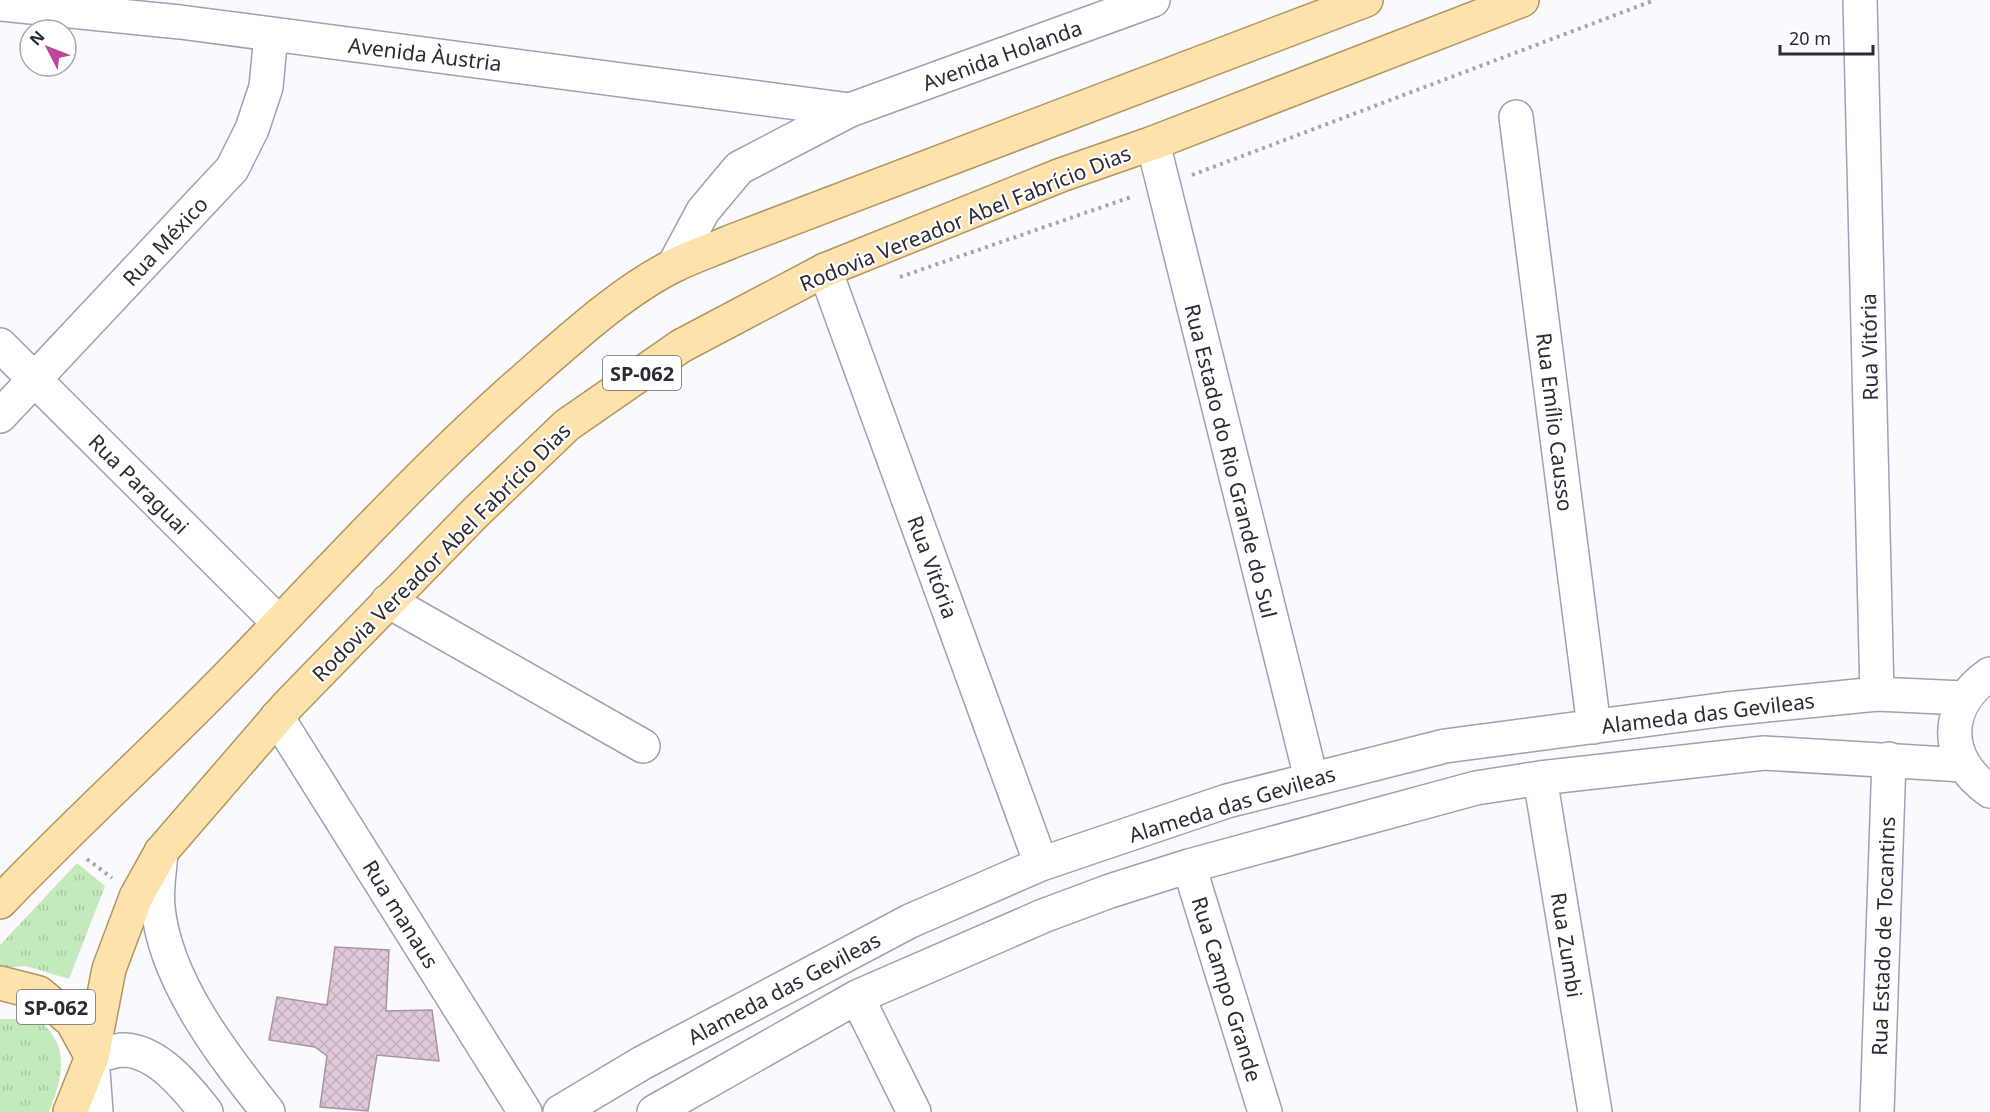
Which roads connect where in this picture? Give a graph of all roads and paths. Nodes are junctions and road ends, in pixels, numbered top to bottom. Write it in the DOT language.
graph roads {
  1 [pos="1153,0"];
  2 [pos="1366,0"];
  3 [pos="1522,0"];
  4 [pos="1655,0"];
  5 [pos="1860,0"];
  6 [pos="0,4"];
  7 [pos="182,11"];
  8 [pos="272,34"];
  9 [pos="850,110"];
  10 [pos="1516,117"];
  11 [pos="1153,143"];
  12 [pos="1162,186"];
  13 [pos="674,266"];
  14 [pos="825,270"];
  15 [pos="893,280"];
  16 [pos="0,345"];
  17 [pos="35,380"];
  18 [pos="0,416"];
  19 [pos="388,601"];
  20 [pos="279,623"];
  21 [pos="1990,674"];
  22 [pos="1877,694"];
  23 [pos="1963,699"];
  24 [pos="277,717"];
  25 [pos="1594,727"];
  26 [pos="643,746"];
  27 [pos="1889,759"];
  28 [pos="1963,765"];
  29 [pos="1311,778"];
  30 [pos="1540,778"];
  31 [pos="1990,790"];
  32 [pos="61,838"];
  33 [pos="161,852"];
  34 [pos="1041,864"];
  35 [pos="1189,866"];
  36 [pos="136,897"];
  37 [pos="0,902"];
  38 [pos="0,983"];
  39 [pos="857,997"];
  40 [pos="92,1058"];
  41 [pos="70,1112"];
  42 [pos="96,1112"];
  43 [pos="206,1112"];
  44 [pos="267,1112"];
  45 [pos="525,1112"];
  46 [pos="560,1112"];
  47 [pos="654,1112"];
  48 [pos="914,1112"];
  49 [pos="1265,1112"];
  50 [pos="1595,1112"];
  51 [pos="1877,1112"];
  1 -- 9 [label="street, Avenida Holanda"];
  2 -- 13 [label="main road"];
  3 -- 11 [label="main road, Rodovia Vereador Abel Fabrício Dias / SP-062"];
  4 -- 12 [label="path"];
  5 -- 22 [label="street, Rua Vitória"];
  6 -- 7 [label="street, Avenida Àustria"];
  7 -- 8 [label="street, Avenida Àustria"];
  8 -- 9 [label="street, Avenida Àustria"];
  8 -- 17 [label="street, Rua México"];
  9 -- 13 [label="street, Avenida Holanda"];
  10 -- 25 [label="street, Rua Emílio Causso"];
  11 -- 12 [label="street, Rua Estado do Rio Grande do Sul"];
  11 -- 14 [label="main road, Rodovia Vereador Abel Fabrício Dias / SP-062"];
  12 -- 15 [label="path"];
  12 -- 29 [label="street, Rua Estado do Rio Grande do Sul"];
  13 -- 20 [label="main road"];
  14 -- 19 [label="main road, Rodovia Vereador Abel Fabrício Dias / SP-062"];
  14 -- 34 [label="street, Rua Vitória"];
  16 -- 17 [label="street, Rua Paraguai"];
  17 -- 18 [label="street, Rua México"];
  17 -- 20 [label="street, Rua Paraguai"];
  19 -- 24 [label="main road, Rodovia Vereador Abel Fabrício Dias / SP-062"];
  19 -- 26 [label="street"];
  20 -- 32 [label="main road"];
  21 -- 23 [label="street"];
  22 -- 23 [label="street, Alameda das Gevileas"];
  22 -- 25 [label="street, Alameda das Gevileas"];
  23 -- 28 [label="street"];
  24 -- 33 [label="main road, Rodovia Vereador Abel Fabrício Dias / SP-062"];
  24 -- 45 [label="street, Rua manaus"];
  25 -- 29 [label="street, Alameda das Gevileas"];
  27 -- 28 [label="street"];
  27 -- 30 [label="street"];
  27 -- 51 [label="street, Rua Estado de Tocantins"];
  28 -- 31 [label="street"];
  29 -- 34 [label="street, Alameda das Gevileas"];
  30 -- 35 [label="street, Alameda das Gevileas"];
  30 -- 50 [label="street, Rua Zumbi"];
  32 -- 36 [label="path"];
  32 -- 37 [label="main road"];
  33 -- 36 [label="main road, Rodovia Vereador Abel Fabrício Dias / SP-062"];
  33 -- 44 [label="street"];
  34 -- 46 [label="street, Alameda das Gevileas"];
  35 -- 39 [label="street, Alameda das Gevileas"];
  35 -- 49 [label="street, Rua Campo Grande"];
  36 -- 40 [label="main road, Rodovia Vereador Abel Fabrício Dias / SP-062"];
  38 -- 40 [label="main road, SP-062"];
  39 -- 47 [label="street, Alameda das Gevileas"];
  39 -- 48 [label="street"];
  40 -- 41 [label="main road, Rodovia Vereador Abel Fabrício Dias / SP-062"];
  40 -- 42 [label="street"];
  40 -- 43 [label="street"];
}
